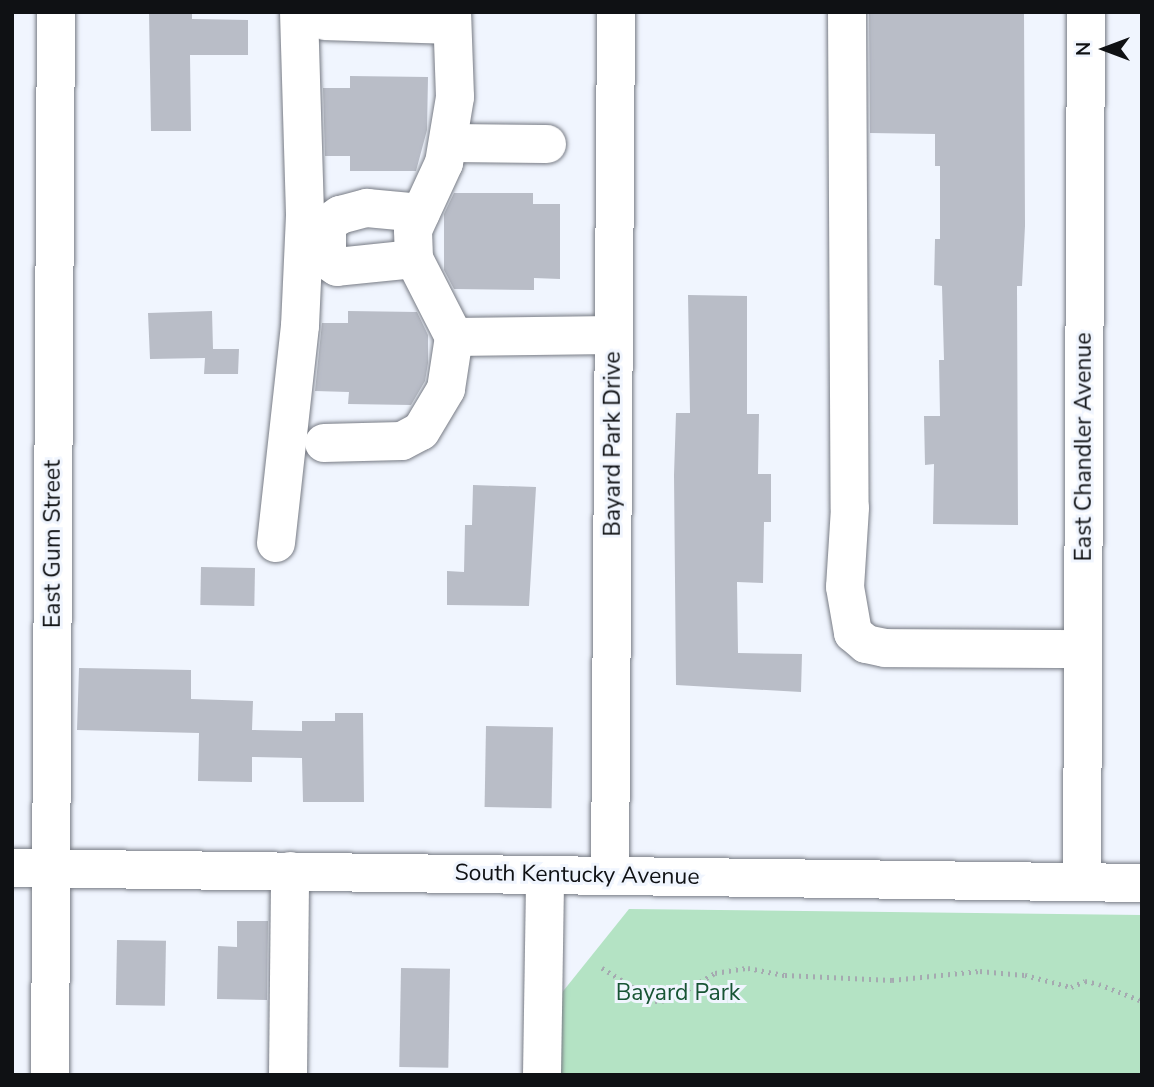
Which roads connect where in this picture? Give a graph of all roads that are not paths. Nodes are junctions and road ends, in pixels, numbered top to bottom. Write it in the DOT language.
graph roads {
  1 [pos="56,12"];
  2 [pos="616,12"];
  3 [pos="847,12"];
  4 [pos="1086,12"];
  5 [pos="312,17"];
  6 [pos="452,19"];
  7 [pos="448,143"];
  8 [pos="547,144"];
  9 [pos="421,212"];
  10 [pos="414,259"];
  11 [pos="614,335"];
  12 [pos="454,337"];
  13 [pos="324,443"];
  14 [pos="276,543"];
  15 [pos="1083,649"];
  16 [pos="12,867"];
  17 [pos="52,868"];
  18 [pos="290,871"];
  19 [pos="545,875"];
  20 [pos="610,876"];
  21 [pos="1082,883"];
  22 [pos="1142,883"];
  23 [pos="50,1075"];
  24 [pos="288,1075"];
  25 [pos="542,1075"];
  1 -- 17 [label="street, East Gum Street"];
  2 -- 11 [label="street, Bayard Park Drive"];
  3 -- 15 [label="street"];
  4 -- 15 [label="street, East Chandler Avenue"];
  5 -- 6 [label="street"];
  5 -- 14 [label="street"];
  6 -- 7 [label="street"];
  7 -- 8 [label="street"];
  7 -- 9 [label="street"];
  9 -- 10 [label="street"];
  9 -- 10 [label="street"];
  10 -- 12 [label="street"];
  11 -- 12 [label="street"];
  11 -- 20 [label="street, Bayard Park Drive"];
  12 -- 13 [label="street"];
  15 -- 21 [label="street, East Chandler Avenue"];
  16 -- 17 [label="street, South Kentucky Avenue"];
  17 -- 18 [label="street, South Kentucky Avenue"];
  17 -- 23 [label="street, East Gum Street"];
  18 -- 19 [label="street, South Kentucky Avenue"];
  18 -- 24 [label="street"];
  19 -- 20 [label="street, South Kentucky Avenue"];
  19 -- 25 [label="street"];
  20 -- 21 [label="street, South Kentucky Avenue"];
  21 -- 22 [label="street, South Kentucky Avenue"];
}
